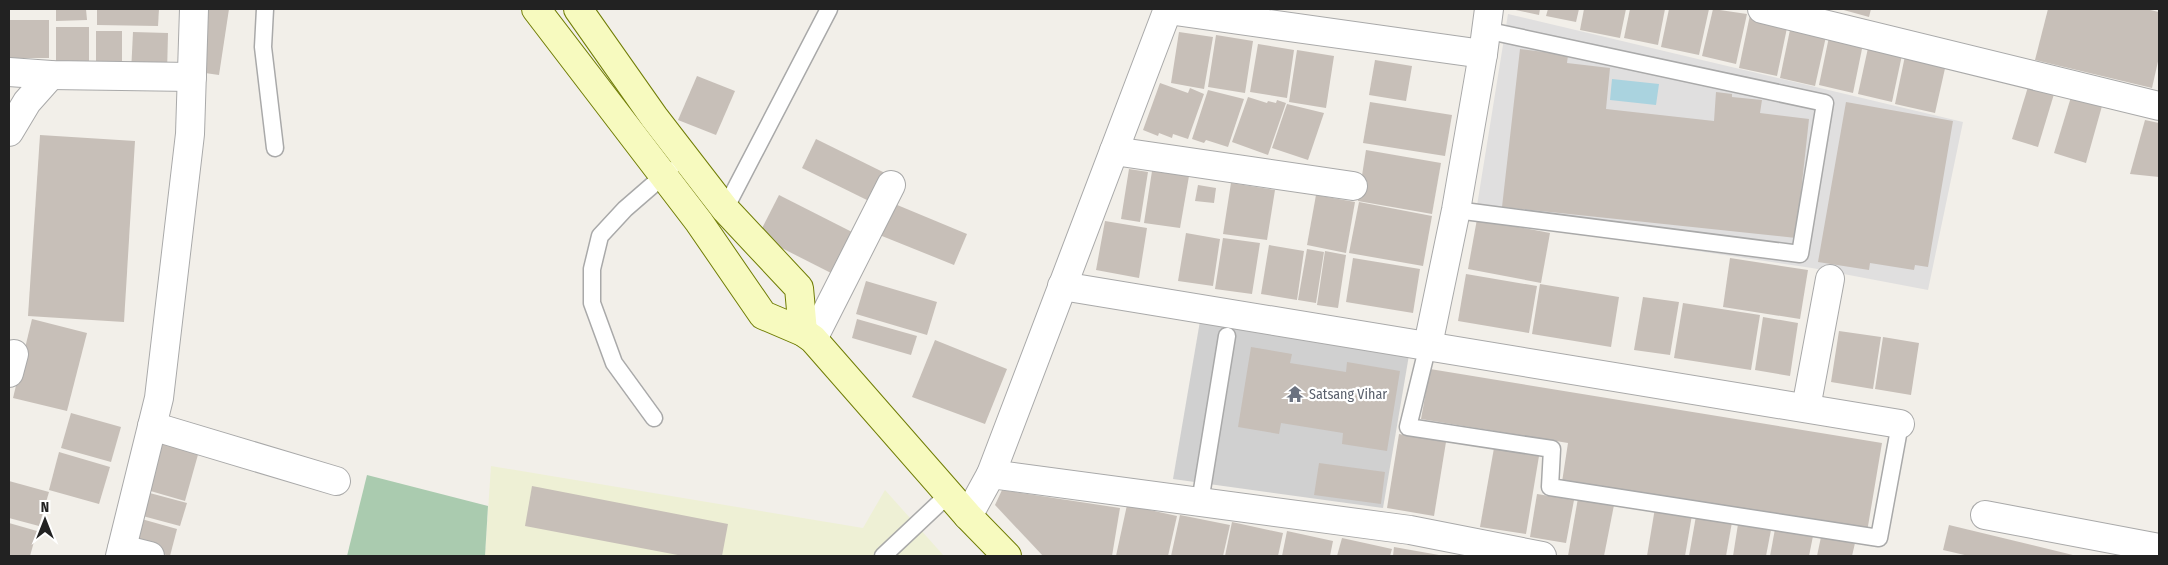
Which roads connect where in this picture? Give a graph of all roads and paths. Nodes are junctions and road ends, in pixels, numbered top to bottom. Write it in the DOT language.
graph roads {
  1 [pos="194,9"];
  2 [pos="264,9"];
  3 [pos="536,9"];
  4 [pos="578,9"];
  5 [pos="829,9"];
  6 [pos="1762,9"];
  7 [pos="1168,10"];
  8 [pos="1486,31"];
  9 [pos="9,72"];
  10 [pos="52,75"];
  11 [pos="192,77"];
  12 [pos="2159,106"];
  13 [pos="9,132"];
  14 [pos="275,148"];
  15 [pos="1114,151"];
  16 [pos="686,159"];
  17 [pos="663,175"];
  18 [pos="891,185"];
  19 [pos="1353,186"];
  20 [pos="725,209"];
  21 [pos="1456,210"];
  22 [pos="1830,279"];
  23 [pos="1062,286"];
  24 [pos="808,336"];
  25 [pos="1227,336"];
  26 [pos="1428,345"];
  27 [pos="1806,408"];
  28 [pos="654,418"];
  29 [pos="1900,424"];
  30 [pos="152,426"];
  31 [pos="991,474"];
  32 [pos="336,481"];
  33 [pos="950,494"];
  34 [pos="1200,502"];
  35 [pos="1985,515"];
  36 [pos="968,516"];
  37 [pos="2159,548"];
  38 [pos="120,553"];
  39 [pos="150,556"];
  40 [pos="883,556"];
  41 [pos="1006,556"];
  42 [pos="1542,556"];
  1 -- 11 [label="street"];
  2 -- 14 [label="lane"];
  3 -- 17 [label="main road"];
  4 -- 16 [label="main road"];
  5 -- 20 [label="lane"];
  6 -- 12 [label="street"];
  7 -- 8 [label="street"];
  7 -- 15 [label="street"];
  8 -- 21 [label="street"];
  8 -- 21 [label="lane"];
  9 -- 10 [label="street"];
  10 -- 11 [label="street"];
  10 -- 13 [label="street"];
  11 -- 30 [label="street"];
  15 -- 19 [label="street"];
  15 -- 23 [label="street"];
  16 -- 17 [label="lane"];
  16 -- 20 [label="main road"];
  17 -- 24 [label="main road"];
  17 -- 28 [label="lane"];
  18 -- 24 [label="street"];
  20 -- 24 [label="main road"];
  21 -- 26 [label="street"];
  22 -- 27 [label="street"];
  23 -- 26 [label="street"];
  23 -- 31 [label="street"];
  24 -- 33 [label="main road"];
  25 -- 34 [label="lane"];
  26 -- 27 [label="street"];
  26 -- 29 [label="lane"];
  27 -- 29 [label="street"];
  30 -- 32 [label="street"];
  30 -- 38 [label="street"];
  31 -- 34 [label="street"];
  31 -- 36 [label="street"];
  33 -- 36 [label="main road"];
  33 -- 40 [label="lane"];
  34 -- 42 [label="street"];
  35 -- 37 [label="street"];
  36 -- 41 [label="main road"];
  38 -- 39 [label="street"];
}
